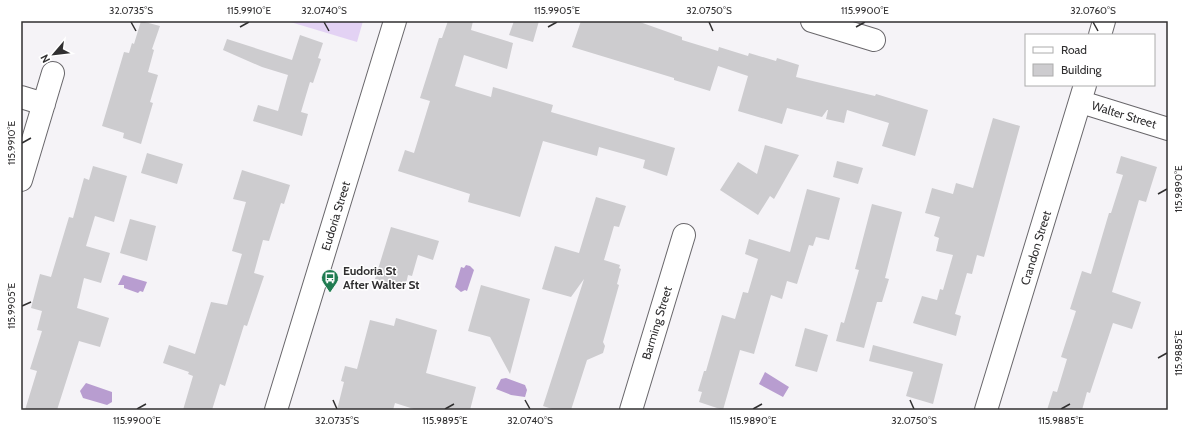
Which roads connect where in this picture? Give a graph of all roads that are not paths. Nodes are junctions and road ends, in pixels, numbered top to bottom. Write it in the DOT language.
graph roads {
  1 [pos="395,21"];
  2 [pos="812,21"];
  3 [pos="1104,21"];
  4 [pos="1100,34"];
  5 [pos="874,40"];
  6 [pos="53,73"];
  7 [pos="1083,93"];
  8 [pos="21,97"];
  9 [pos="44,104"];
  10 [pos="1168,129"];
  11 [pos="21,180"];
  12 [pos="684,235"];
  13 [pos="276,410"];
  14 [pos="631,410"];
  15 [pos="986,410"];
  1 -- 13 [label="street, Eudoria Street"];
  2 -- 5 [label="street"];
  3 -- 4 [label="street"];
  6 -- 9 [label="street"];
  7 -- 10 [label="street, Walter Street"];
  7 -- 15 [label="street, Crandon Street"];
  8 -- 9 [label="street"];
  9 -- 11 [label="street"];
  12 -- 14 [label="street, Barming Street"];
}
